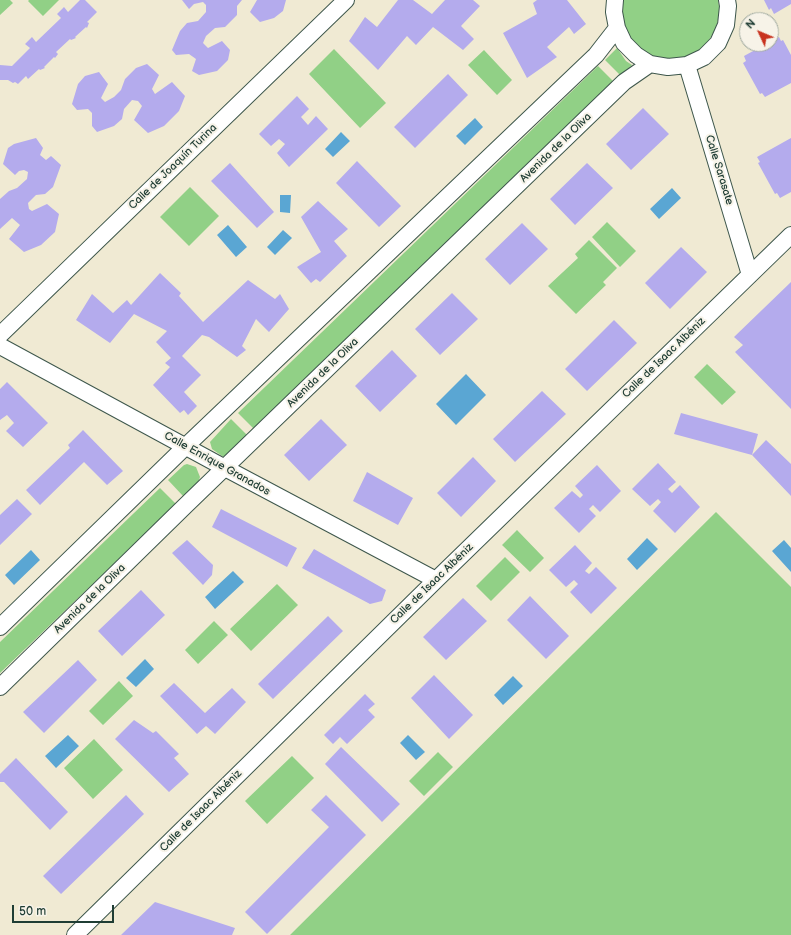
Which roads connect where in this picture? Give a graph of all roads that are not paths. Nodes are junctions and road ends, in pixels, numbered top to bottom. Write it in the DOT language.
graph roads {
  1 [pos="346,0"];
  2 [pos="615,0"];
  3 [pos="727,0"];
  4 [pos="617,28"];
  5 [pos="650,64"];
  6 [pos="687,65"];
  7 [pos="791,235"];
  8 [pos="750,275"];
  9 [pos="0,334"];
  10 [pos="0,346"];
  11 [pos="186,446"];
  12 [pos="225,468"];
  13 [pos="436,580"];
  14 [pos="0,627"];
  15 [pos="0,687"];
  16 [pos="75,935"];
  1 -- 9 [label="street, Calle de Joaquín Turina"];
  2 -- 4 [label="street"];
  3 -- 6 [label="street"];
  4 -- 5 [label="street"];
  4 -- 11 [label="street"];
  5 -- 6 [label="street"];
  5 -- 12 [label="street, Avenida de la Oliva"];
  6 -- 8 [label="street, Calle Sarasate"];
  7 -- 8 [label="street, Calle de Isaac Albéniz"];
  8 -- 13 [label="street, Calle de Isaac Albéniz"];
  10 -- 11 [label="street, Calle Enrique Granados"];
  11 -- 12 [label="street, Calle Enrique Granados"];
  11 -- 14 [label="street"];
  12 -- 13 [label="street, Calle Enrique Granados"];
  12 -- 15 [label="street, Avenida de la Oliva"];
  13 -- 16 [label="street, Calle de Isaac Albéniz"];
}
